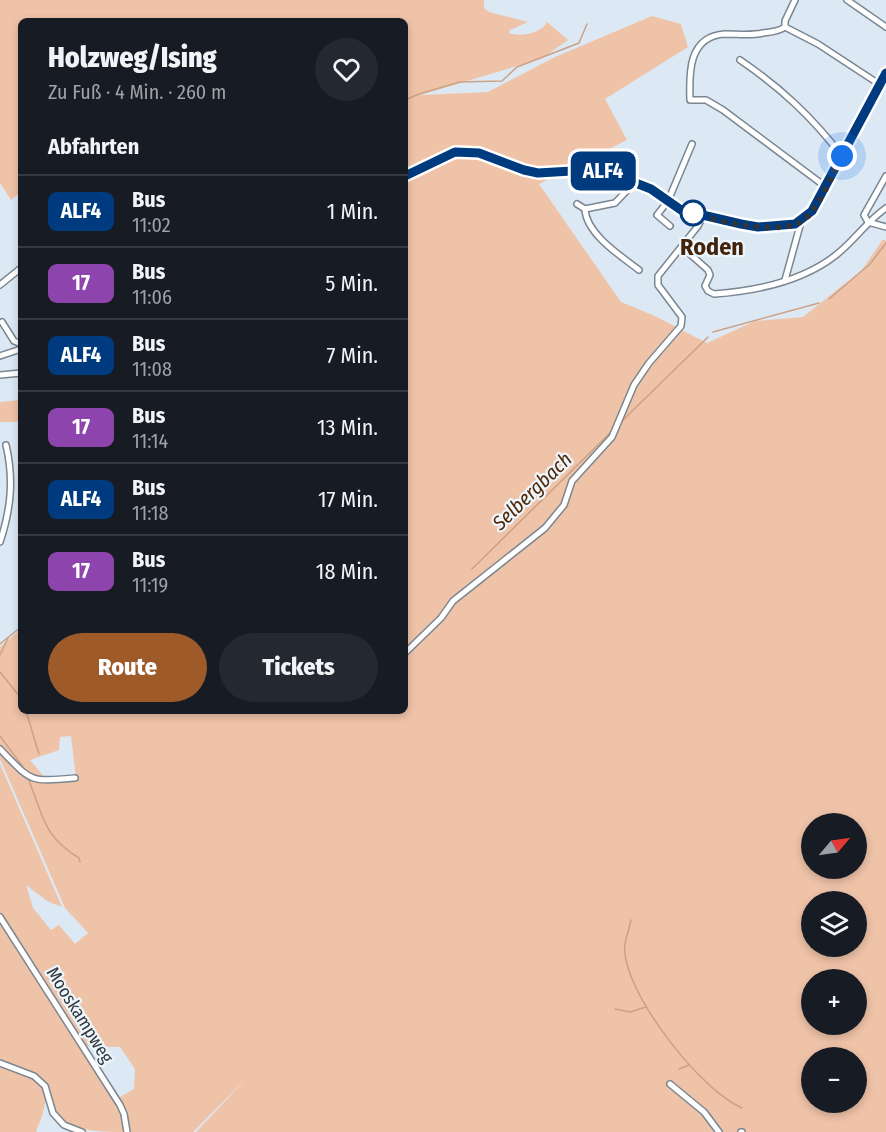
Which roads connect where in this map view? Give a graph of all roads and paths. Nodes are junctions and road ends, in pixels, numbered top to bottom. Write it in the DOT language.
graph roads {
  1 [pos="795,0"];
  2 [pos="847,0"];
  3 [pos="785,27"];
  4 [pos="886,27"];
  5 [pos="741,60"];
  6 [pos="886,73"];
  7 [pos="879,84"];
  8 [pos="692,144"];
  9 [pos="842,156"];
  10 [pos="408,175"];
  11 [pos="886,176"];
  12 [pos="635,182"];
  13 [pos="826,187"];
  14 [pos="668,201"];
  15 [pos="577,204"];
  16 [pos="886,208"];
  17 [pos="585,209"];
  18 [pos="703,216"];
  19 [pos="801,222"];
  20 [pos="868,222"];
  21 [pos="670,226"];
  22 [pos="886,227"];
  23 [pos="682,247"];
  24 [pos="18,270"];
  25 [pos="639,270"];
  26 [pos="785,280"];
  27 [pos="0,285"];
  28 [pos="2,322"];
  29 [pos="18,343"];
  30 [pos="18,346"];
  31 [pos="0,356"];
  32 [pos="18,373"];
  33 [pos="0,375"];
  34 [pos="6,445"];
  35 [pos="0,542"];
  36 [pos="408,650"];
  37 [pos="0,749"];
  38 [pos="75,778"];
  39 [pos="0,917"];
  40 [pos="0,1063"];
  41 [pos="670,1084"];
  42 [pos="82,1132"];
  43 [pos="127,1132"];
  44 [pos="719,1132"];
  1 -- 3 [label="street"];
  2 -- 4 [label="street"];
  3 -- 7 [label="street"];
  3 -- 13 [label="street"];
  5 -- 9 [label="street"];
  6 -- 7 [label="street"];
  7 -- 9 [label="street"];
  8 -- 14 [label="street"];
  9 -- 13 [label="street"];
  10 -- 12 [label="street"];
  11 -- 20 [label="street"];
  12 -- 14 [label="street"];
  12 -- 17 [label="street"];
  13 -- 19 [label="street"];
  14 -- 18 [label="street"];
  14 -- 21 [label="street"];
  15 -- 17 [label="street"];
  16 -- 20 [label="street"];
  17 -- 25 [label="street"];
  18 -- 19 [label="street"];
  18 -- 23 [label="street"];
  19 -- 26 [label="street"];
  20 -- 22 [label="street"];
  20 -- 26 [label="street"];
  23 -- 26 [label="street"];
  23 -- 36 [label="street"];
  24 -- 27 [label="street"];
  28 -- 29 [label="street"];
  30 -- 31 [label="street"];
  32 -- 33 [label="street"];
  34 -- 35 [label="street"];
  37 -- 38 [label="street"];
  39 -- 43 [label="street, Mooskampweg"];
  40 -- 42 [label="street"];
  41 -- 44 [label="street"];
}
